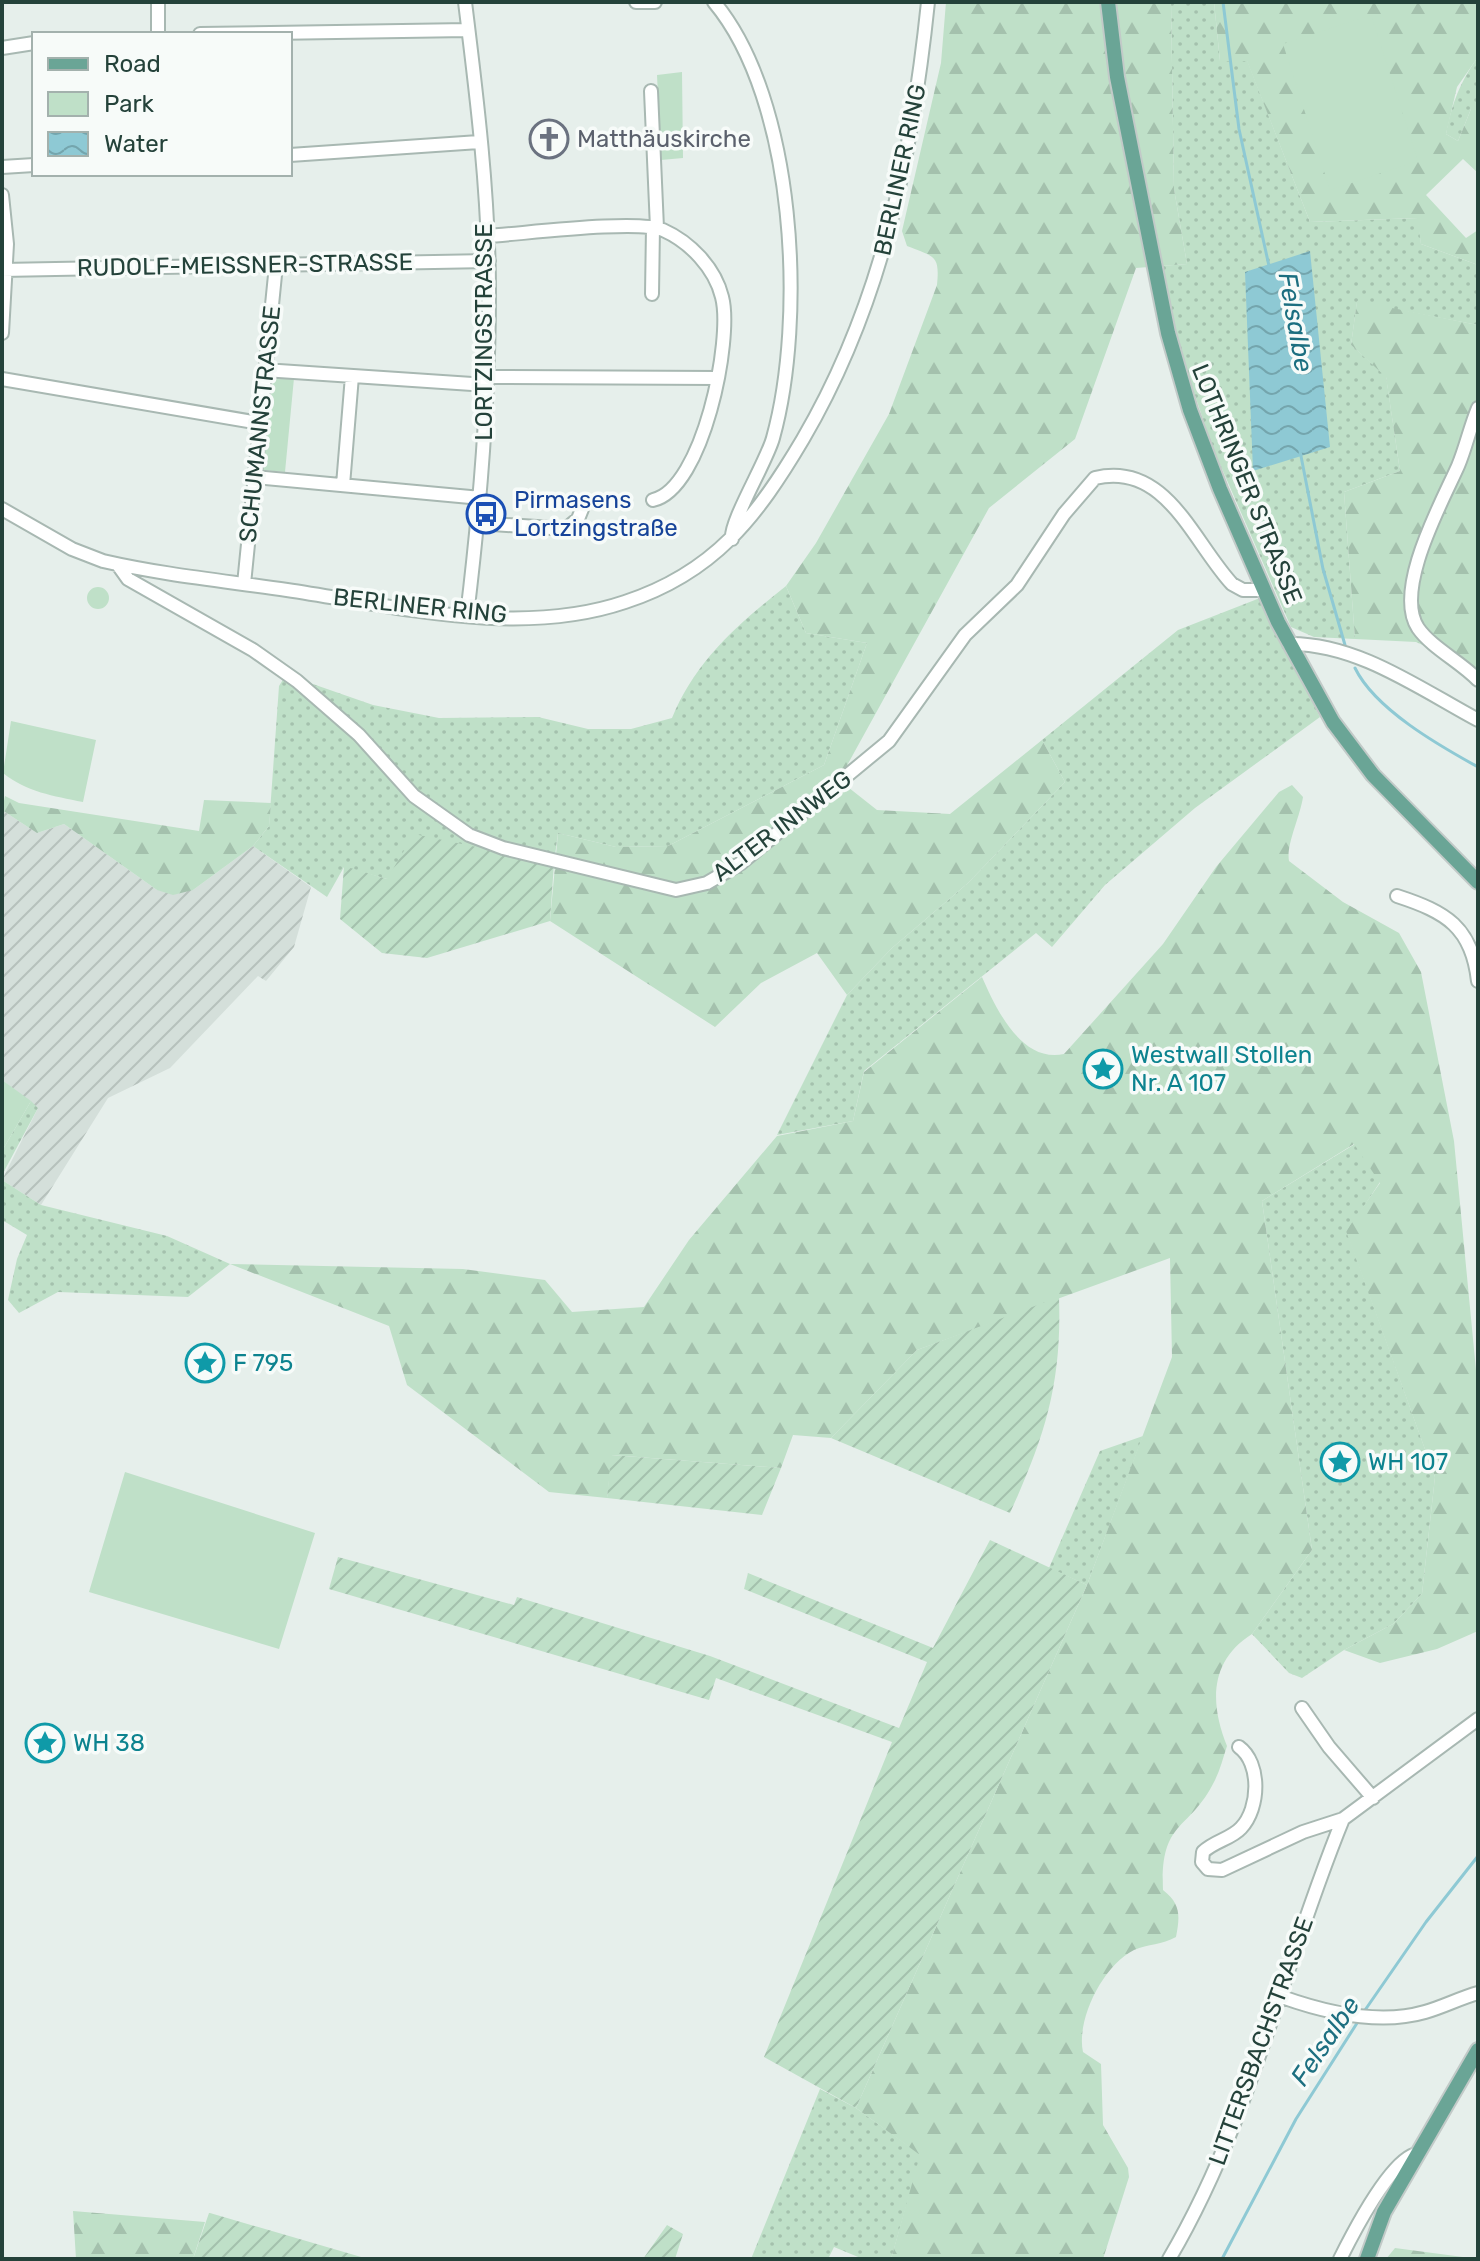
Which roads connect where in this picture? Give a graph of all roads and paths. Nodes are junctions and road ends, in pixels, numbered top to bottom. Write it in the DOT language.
graph roads {
  1 [pos="158,2"];
  2 [pos="465,2"];
  3 [pos="636,2"];
  4 [pos="655,2"];
  5 [pos="928,2"];
  6 [pos="1108,2"];
  7 [pos="722,5"];
  8 [pos="468,30"];
  9 [pos="158,32"];
  10 [pos="292,33"];
  11 [pos="32,43"];
  12 [pos="2,48"];
  13 [pos="651,91"];
  14 [pos="479,142"];
  15 [pos="292,155"];
  16 [pos="32,165"];
  17 [pos="2,167"];
  18 [pos="2,195"];
  19 [pos="655,228"];
  20 [pos="487,236"];
  21 [pos="489,261"];
  22 [pos="276,265"];
  23 [pos="4,270"];
  24 [pos="652,294"];
  25 [pos="2,333"];
  26 [pos="264,370"];
  27 [pos="352,376"];
  28 [pos="717,378"];
  29 [pos="2,379"];
  30 [pos="487,381"];
  31 [pos="1478,408"];
  32 [pos="259,423"];
  33 [pos="772,442"];
  34 [pos="794,454"];
  35 [pos="254,477"];
  36 [pos="343,485"];
  37 [pos="481,498"];
  38 [pos="653,500"];
  39 [pos="2,509"];
  40 [pos="582,509"];
  41 [pos="478,523"];
  42 [pos="732,539"];
  43 [pos="118,565"];
  44 [pos="244,584"];
  45 [pos="1264,590"];
  46 [pos="467,615"];
  47 [pos="1289,644"];
  48 [pos="1478,680"];
  49 [pos="1478,720"];
  50 [pos="1478,882"];
  51 [pos="1397,896"];
  52 [pos="1477,950"];
  53 [pos="1478,981"];
  54 [pos="1302,1708"];
  55 [pos="1478,1719"];
  56 [pos="1239,1747"];
  57 [pos="1373,1798"];
  58 [pos="1343,1819"];
  59 [pos="1478,1993"];
  60 [pos="1282,1997"];
  61 [pos="1476,2060"];
  62 [pos="1417,2154"];
  63 [pos="1169,2259"];
  64 [pos="1340,2259"];
  65 [pos="1367,2259"];
  1 -- 9 [label="street"];
  2 -- 8 [label="street, LORTZINGSTRASSE"];
  3 -- 4 [label="street"];
  5 -- 34 [label="street, BERLINER RING"];
  6 -- 45 [label="main road, LOTHRINGER STRASSE"];
  7 -- 33 [label="street"];
  8 -- 10 [label="street"];
  8 -- 14 [label="street, LORTZINGSTRASSE"];
  11 -- 12 [label="street"];
  13 -- 19 [label="street"];
  14 -- 15 [label="street"];
  14 -- 20 [label="street, LORTZINGSTRASSE"];
  16 -- 17 [label="street"];
  18 -- 23 [label="street"];
  19 -- 20 [label="street"];
  19 -- 24 [label="street"];
  19 -- 28 [label="street"];
  20 -- 21 [label="street, LORTZINGSTRASSE"];
  21 -- 22 [label="street, RUDOLF-MEISSNER-STRASSE"];
  21 -- 30 [label="street, LORTZINGSTRASSE"];
  22 -- 23 [label="street, RUDOLF-MEISSNER-STRASSE"];
  22 -- 26 [label="street, SCHUMANNSTRASSE"];
  23 -- 25 [label="street"];
  26 -- 27 [label="street"];
  26 -- 32 [label="street, SCHUMANNSTRASSE"];
  27 -- 30 [label="street"];
  27 -- 36 [label="street"];
  28 -- 30 [label="street"];
  28 -- 38 [label="street"];
  29 -- 32 [label="street"];
  30 -- 37 [label="street, LORTZINGSTRASSE"];
  31 -- 48 [label="street"];
  32 -- 35 [label="street, SCHUMANNSTRASSE"];
  33 -- 34 [label="street"];
  33 -- 42 [label="street"];
  34 -- 42 [label="street, BERLINER RING"];
  35 -- 36 [label="street"];
  35 -- 44 [label="street, SCHUMANNSTRASSE"];
  36 -- 37 [label="street"];
  37 -- 41 [label="street, LORTZINGSTRASSE"];
  39 -- 43 [label="street, BERLINER RING"];
  40 -- 41 [label="street"];
  41 -- 46 [label="street, LORTZINGSTRASSE"];
  42 -- 46 [label="street, BERLINER RING"];
  43 -- 44 [label="street, BERLINER RING"];
  43 -- 45 [label="street, ALTER INNWEG"];
  44 -- 46 [label="street, BERLINER RING"];
  45 -- 47 [label="main road, LOTHRINGER STRASSE"];
  47 -- 49 [label="street"];
  47 -- 50 [label="main road, LOTHRINGER STRASSE"];
  51 -- 52 [label="street"];
  52 -- 53 [label="street"];
  54 -- 57 [label="street"];
  55 -- 57 [label="street"];
  56 -- 58 [label="street"];
  57 -- 58 [label="street"];
  58 -- 60 [label="street, LITTERSBACHSTRASSE"];
  59 -- 60 [label="street"];
  60 -- 63 [label="street, LITTERSBACHSTRASSE"];
  61 -- 62 [label="main road"];
  62 -- 64 [label="street"];
  62 -- 65 [label="main road"];
}
